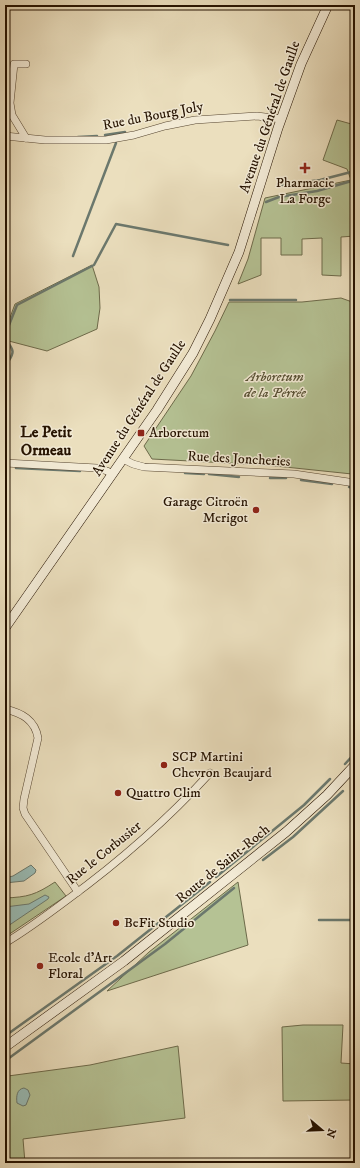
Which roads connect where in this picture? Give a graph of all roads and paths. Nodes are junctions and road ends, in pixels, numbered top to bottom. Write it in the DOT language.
graph roads {
  1 [pos="328,5"];
  2 [pos="26,64"];
  3 [pos="281,119"];
  4 [pos="5,136"];
  5 [pos="26,138"];
  6 [pos="123,459"];
  7 [pos="5,463"];
  8 [pos="112,474"];
  9 [pos="355,483"];
  10 [pos="5,628"];
  11 [pos="5,709"];
  12 [pos="355,765"];
  13 [pos="210,773"];
  14 [pos="78,892"];
  15 [pos="5,943"];
  16 [pos="5,1047"];
  1 -- 3 [label="street, Avenue du Général de Gaulle"];
  2 -- 5 [label="street"];
  3 -- 5 [label="street, Rue du Bourg Joly"];
  3 -- 6 [label="street, Avenue du Général de Gaulle"];
  4 -- 5 [label="street, Rue du Bourg Joly"];
  6 -- 8 [label="street, Avenue du Général de Gaulle"];
  6 -- 9 [label="street, Rue des Joncheries"];
  7 -- 8 [label="street"];
  8 -- 10 [label="street, Avenue du Général de Gaulle"];
  11 -- 14 [label="street"];
  12 -- 16 [label="street, Route de Saint-Roch"];
  13 -- 14 [label="street, Rue le Corbusier"];
  14 -- 15 [label="street, Rue le Corbusier"];
}
